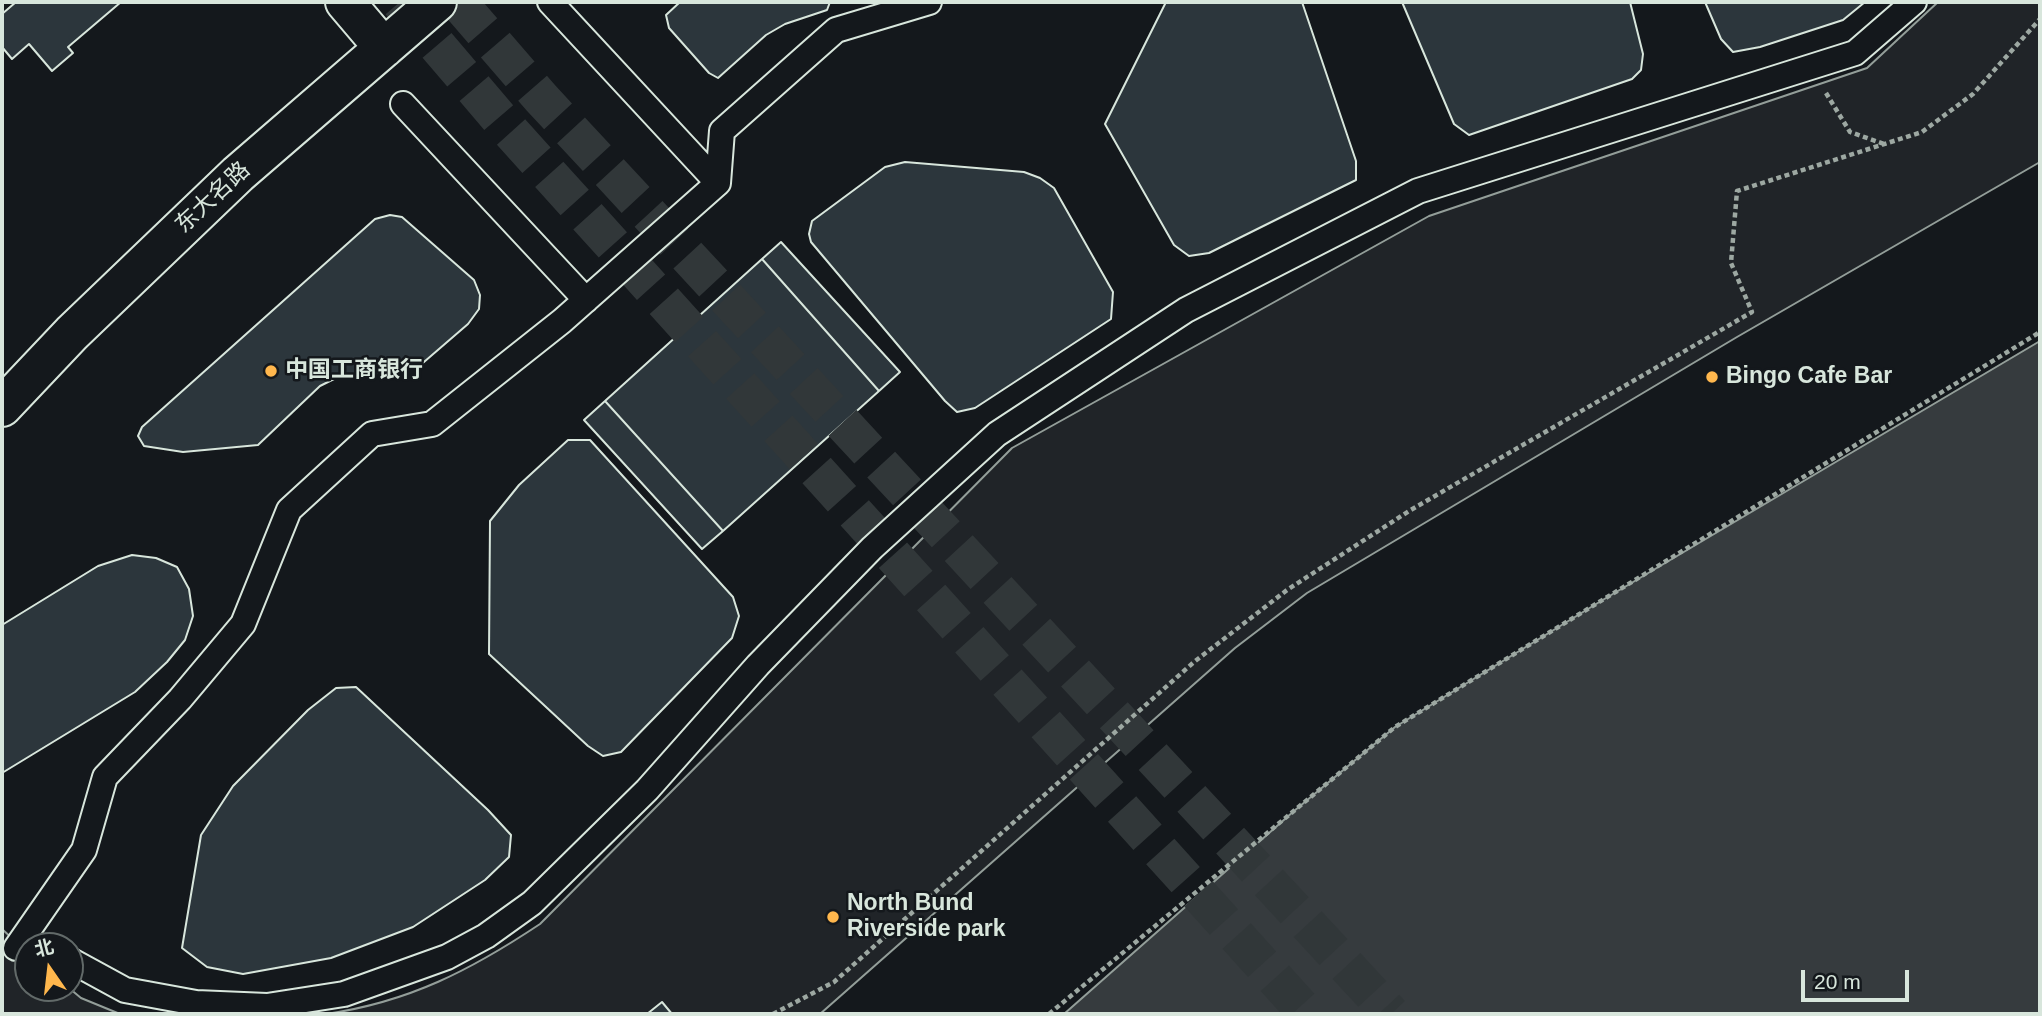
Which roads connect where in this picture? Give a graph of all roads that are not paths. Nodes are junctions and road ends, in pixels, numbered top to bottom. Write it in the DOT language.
graph roads {
  1 [pos="345,2"];
  2 [pos="437,2"];
  3 [pos="550,2"];
  4 [pos="929,2"];
  5 [pos="1914,2"];
  6 [pos="384,48"];
  7 [pos="403,104"];
  8 [pos="718,183"];
  9 [pos="586,300"];
  10 [pos="2,407"];
  11 [pos="26,932"];
  12 [pos="84,968"];
  1 -- 6 [label="main road"];
  2 -- 6 [label="main road, 东大名路"];
  3 -- 8 [label="street"];
  4 -- 8 [label="street"];
  5 -- 12 [label="street"];
  6 -- 10 [label="main road, 东大名路"];
  7 -- 9 [label="street"];
  8 -- 9 [label="street"];
  9 -- 11 [label="street"];
}
